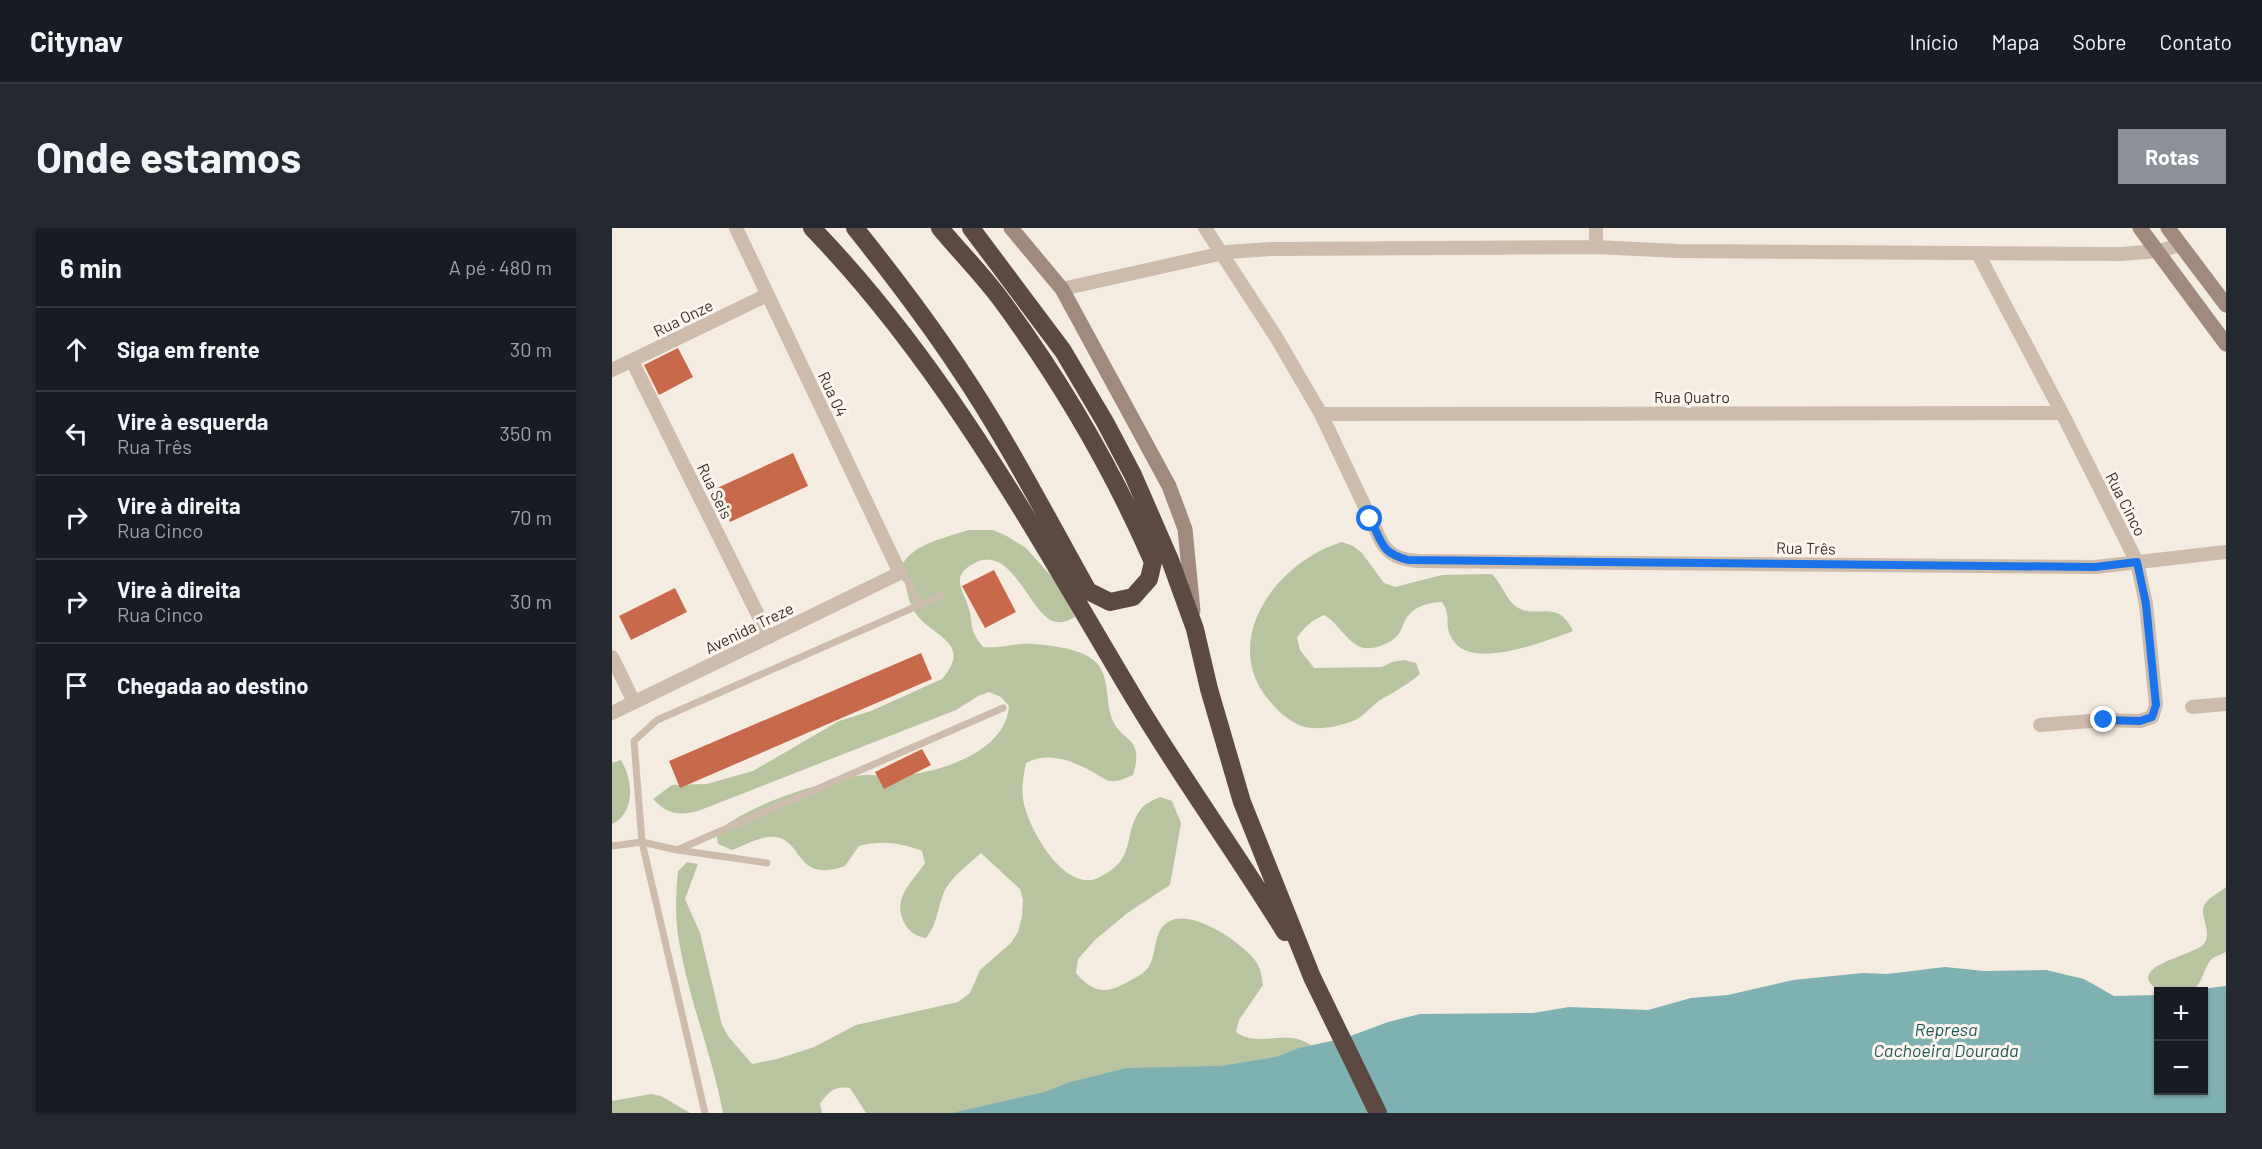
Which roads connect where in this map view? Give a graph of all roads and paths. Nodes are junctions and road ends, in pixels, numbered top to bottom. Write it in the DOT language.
graph roads {
  1 [pos="736,228"];
  2 [pos="812,228"];
  3 [pos="855,228"];
  4 [pos="940,228"];
  5 [pos="971,228"];
  6 [pos="1011,228"];
  7 [pos="1204,228"];
  8 [pos="1596,228"];
  9 [pos="2140,228"];
  10 [pos="2168,228"];
  11 [pos="2181,245"];
  12 [pos="1596,247"];
  13 [pos="2158,251"];
  14 [pos="1221,254"];
  15 [pos="1978,254"];
  16 [pos="1062,289"];
  17 [pos="767,295"];
  18 [pos="2226,304"];
  19 [pos="2226,344"];
  20 [pos="632,361"];
  21 [pos="612,370"];
  22 [pos="2062,413"];
  23 [pos="1321,414"];
  24 [pos="2226,552"];
  25 [pos="2137,562"];
  26 [pos="900,573"];
  27 [pos="940,596"];
  28 [pos="920,606"];
  29 [pos="1195,629"];
  30 [pos="769,637"];
  31 [pos="612,657"];
  32 [pos="634,702"];
  33 [pos="2226,704"];
  34 [pos="2192,707"];
  35 [pos="1003,708"];
  36 [pos="612,713"];
  37 [pos="2040,725"];
  38 [pos="642,842"];
  39 [pos="612,846"];
  40 [pos="678,850"];
  41 [pos="767,863"];
  42 [pos="1312,977"];
  43 [pos="705,1113"];
  44 [pos="1378,1113"];
  1 -- 17 [label="street, Rua 04"];
  2 -- 42 [label="highway"];
  3 -- 4 [label="highway"];
  5 -- 29 [label="highway"];
  6 -- 16 [label="street"];
  7 -- 14 [label="street"];
  8 -- 12 [label="street"];
  9 -- 13 [label="street"];
  10 -- 11 [label="street"];
  11 -- 13 [label="street"];
  11 -- 18 [label="street"];
  12 -- 14 [label="street"];
  12 -- 15 [label="street"];
  13 -- 15 [label="street"];
  13 -- 19 [label="street"];
  14 -- 16 [label="street"];
  14 -- 23 [label="street"];
  15 -- 22 [label="street, Rua Cinco"];
  16 -- 29 [label="street"];
  17 -- 20 [label="street, Rua Onze"];
  17 -- 26 [label="street, Rua 04"];
  20 -- 21 [label="street, Rua Onze"];
  20 -- 30 [label="street, Rua Seis"];
  22 -- 23 [label="street, Rua Quatro"];
  22 -- 25 [label="street, Rua Cinco"];
  23 -- 25 [label="street, Rua Três"];
  24 -- 25 [label="street, Rua Três"];
  25 -- 37 [label="street, Rua Cinco"];
  26 -- 28 [label="lane"];
  26 -- 30 [label="street, Avenida Treze"];
  27 -- 28 [label="lane"];
  28 -- 38 [label="lane"];
  29 -- 42 [label="highway"];
  30 -- 32 [label="street, Avenida Treze"];
  31 -- 32 [label="street"];
  32 -- 36 [label="street, Avenida Treze"];
  33 -- 34 [label="street"];
  35 -- 40 [label="lane"];
  38 -- 39 [label="lane"];
  38 -- 40 [label="lane"];
  38 -- 43 [label="lane"];
  40 -- 41 [label="lane"];
  42 -- 44 [label="highway"];
}
